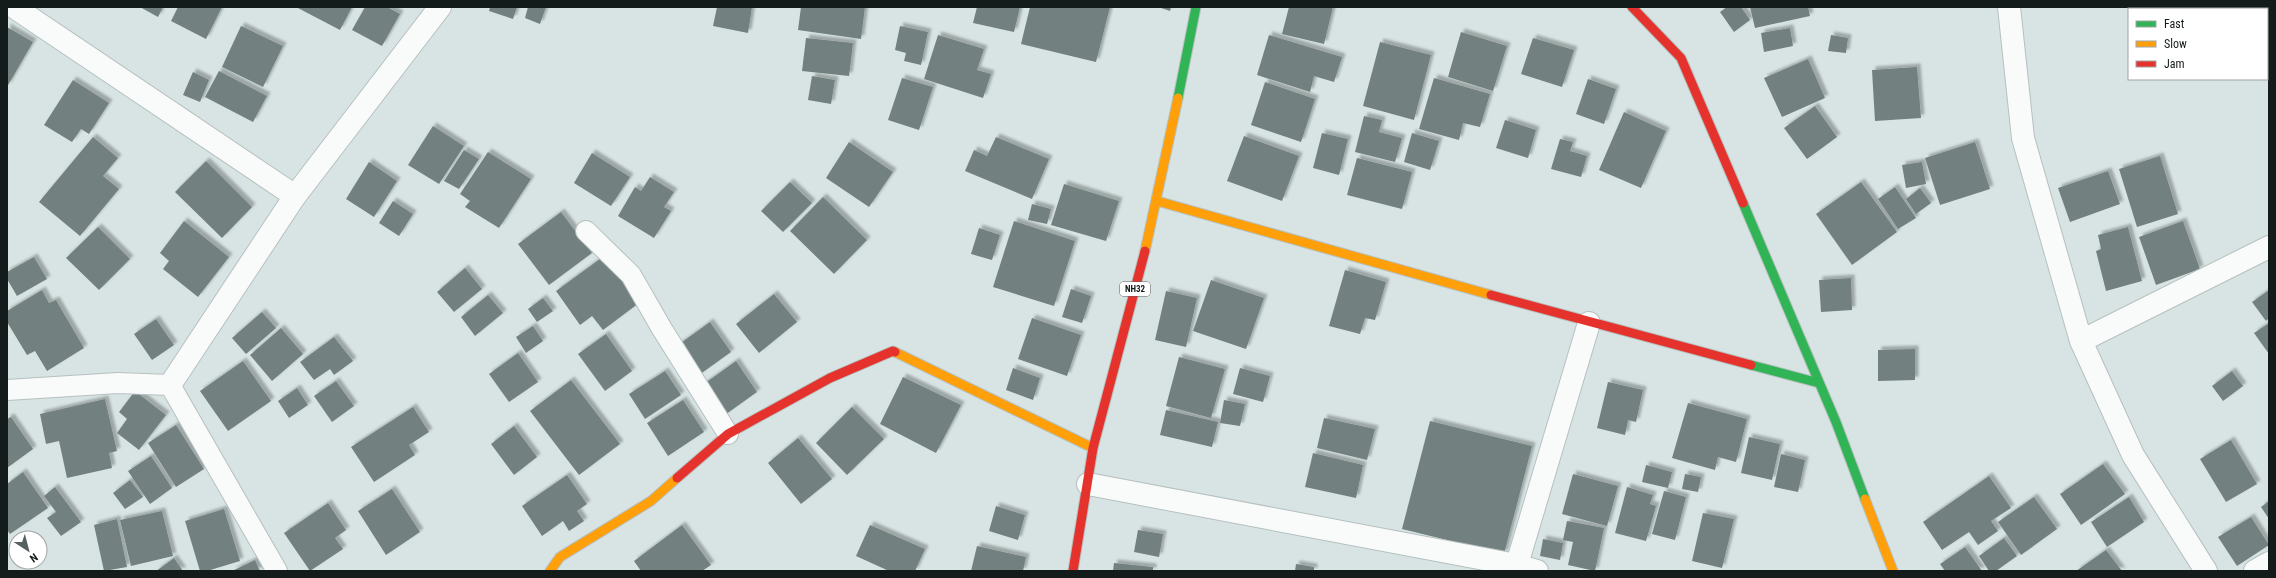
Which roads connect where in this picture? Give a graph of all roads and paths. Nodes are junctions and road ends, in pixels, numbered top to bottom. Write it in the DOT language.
graph roads {
  1 [pos="14,7"];
  2 [pos="440,7"];
  3 [pos="1196,7"];
  4 [pos="1632,7"];
  5 [pos="2009,7"];
  6 [pos="295,196"];
  7 [pos="1157,201"];
  8 [pos="586,231"];
  9 [pos="2269,247"];
  10 [pos="1589,323"];
  11 [pos="2081,341"];
  12 [pos="1819,384"];
  13 [pos="170,385"];
  14 [pos="7,390"];
  15 [pos="728,434"];
  16 [pos="1093,448"];
  17 [pos="1088,484"];
  18 [pos="2269,563"];
  19 [pos="1515,568"];
  20 [pos="277,571"];
  21 [pos="550,571"];
  22 [pos="1073,571"];
  23 [pos="1537,571"];
  24 [pos="1893,571"];
  25 [pos="2206,571"];
  26 [pos="2255,571"];
  1 -- 6 [label="street"];
  2 -- 6 [label="street"];
  3 -- 7 [label="main road, NH32"];
  4 -- 12 [label="main road"];
  5 -- 11 [label="street"];
  6 -- 13 [label="street"];
  7 -- 10 [label="main road"];
  7 -- 16 [label="main road, NH32"];
  8 -- 15 [label="lane"];
  9 -- 11 [label="street"];
  10 -- 12 [label="main road"];
  10 -- 19 [label="street"];
  11 -- 25 [label="street"];
  12 -- 24 [label="main road"];
  13 -- 14 [label="lane"];
  13 -- 20 [label="lane"];
  15 -- 16 [label="main road"];
  15 -- 21 [label="main road"];
  16 -- 17 [label="main road, NH32"];
  17 -- 19 [label="street"];
  17 -- 22 [label="main road, NH32"];
  18 -- 26 [label="street"];
  19 -- 23 [label="street"];
}
